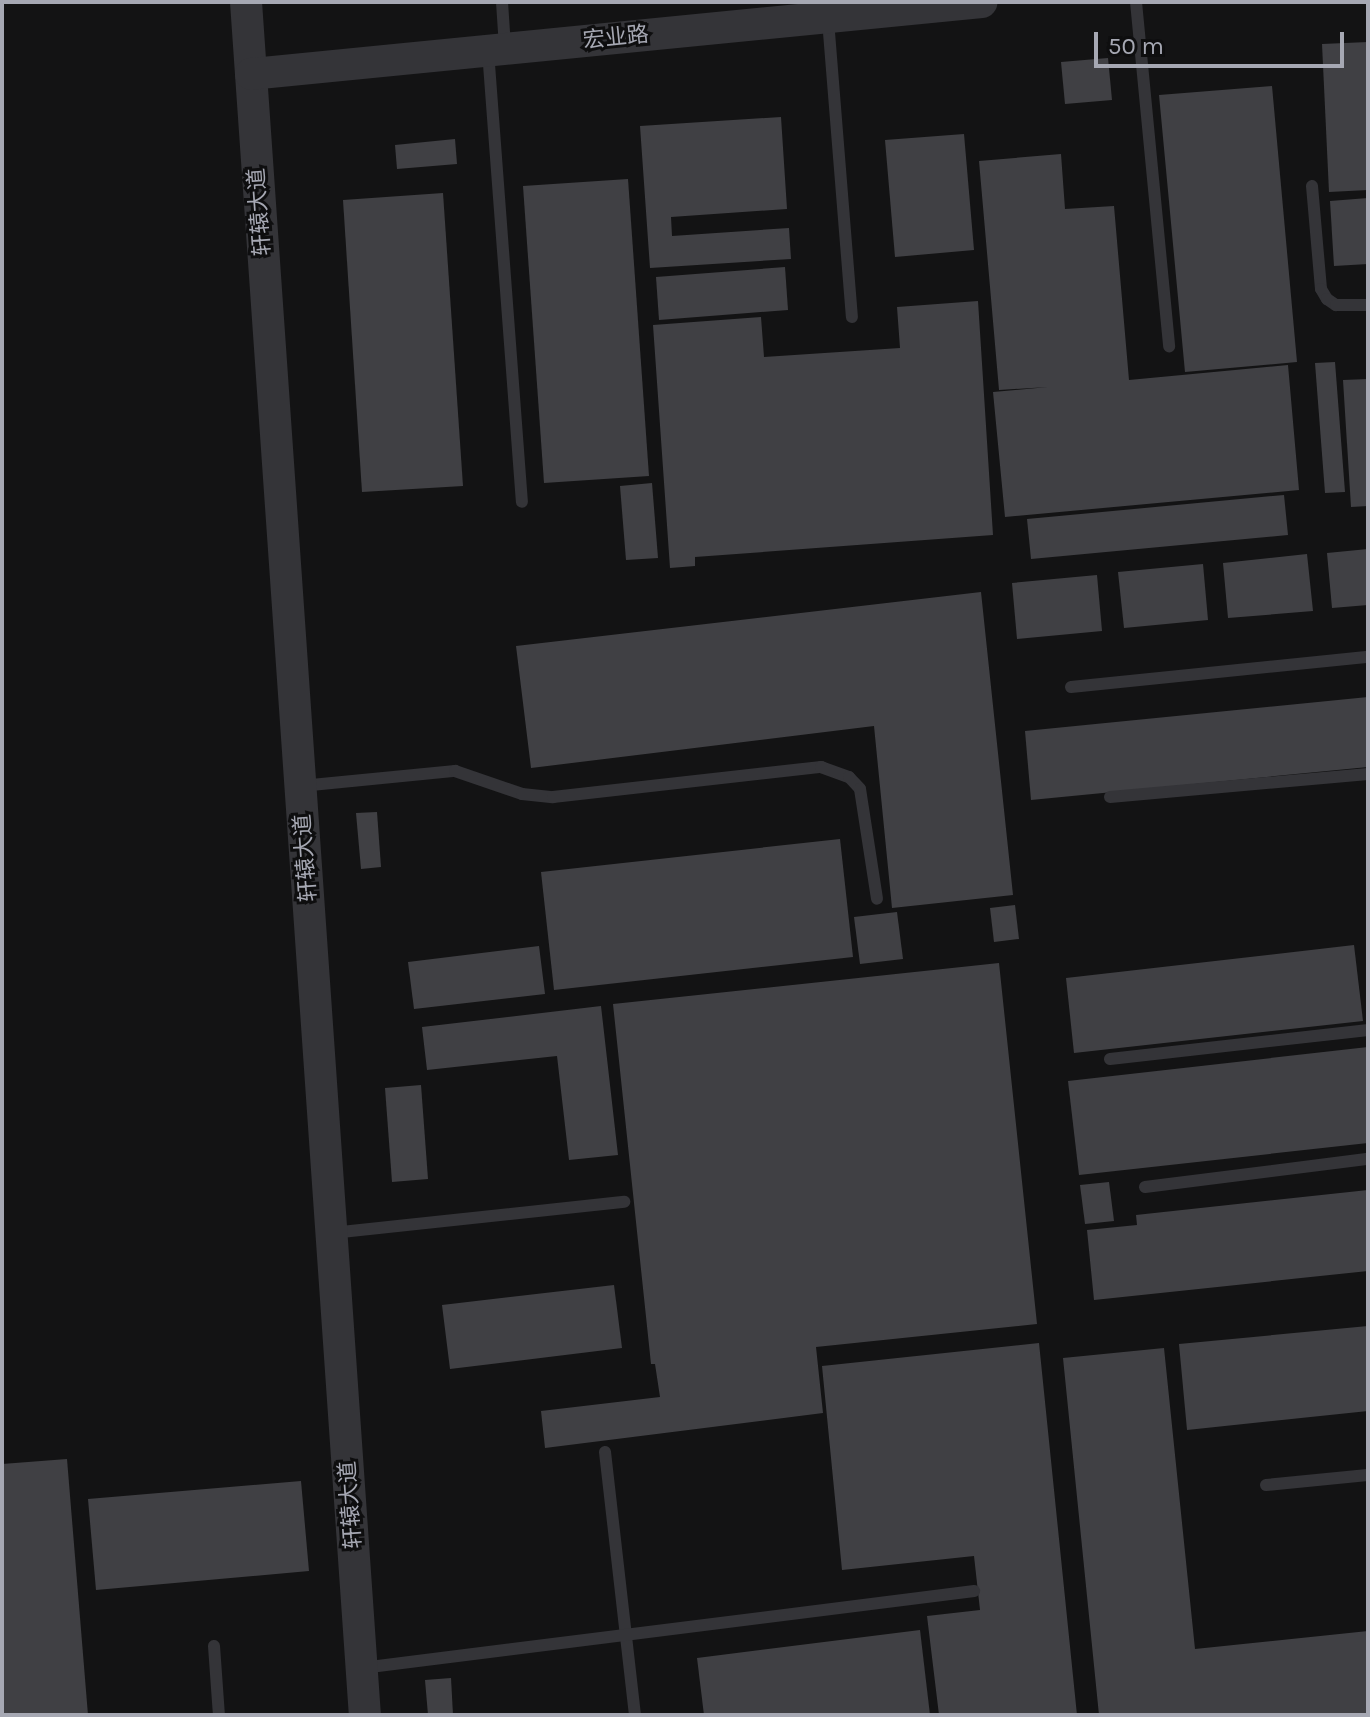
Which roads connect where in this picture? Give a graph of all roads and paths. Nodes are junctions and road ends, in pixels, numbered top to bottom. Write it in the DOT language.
graph roads {
  1 [pos="246,2"];
  2 [pos="502,2"];
  3 [pos="981,2"];
  4 [pos="1136,2"];
  5 [pos="828,17"];
  6 [pos="497,50"];
  7 [pos="251,74"];
  8 [pos="1312,186"];
  9 [pos="1368,305"];
  10 [pos="852,317"];
  11 [pos="1169,346"];
  12 [pos="522,502"];
  13 [pos="1368,657"];
  14 [pos="1071,687"];
  15 [pos="1368,774"];
  16 [pos="301,786"];
  17 [pos="1110,797"];
  18 [pos="877,899"];
  19 [pos="1368,1030"];
  20 [pos="1110,1059"];
  21 [pos="1368,1159"];
  22 [pos="1145,1187"];
  23 [pos="624,1202"];
  24 [pos="332,1233"];
  25 [pos="605,1452"];
  26 [pos="1368,1475"];
  27 [pos="1266,1485"];
  28 [pos="974,1591"];
  29 [pos="626,1635"];
  30 [pos="214,1646"];
  31 [pos="362,1668"];
  32 [pos="219,1715"];
  33 [pos="365,1715"];
  34 [pos="635,1715"];
  1 -- 7 [label="street, 轩辕大道"];
  2 -- 6 [label="lane"];
  3 -- 5 [label="street, 宏业路"];
  4 -- 11 [label="lane"];
  5 -- 6 [label="street, 宏业路"];
  5 -- 10 [label="lane"];
  6 -- 7 [label="street, 宏业路"];
  6 -- 12 [label="lane"];
  7 -- 16 [label="street, 轩辕大道"];
  8 -- 9 [label="lane"];
  13 -- 14 [label="lane"];
  15 -- 17 [label="lane"];
  16 -- 18 [label="lane"];
  16 -- 24 [label="street, 轩辕大道"];
  19 -- 20 [label="lane"];
  21 -- 22 [label="lane"];
  23 -- 24 [label="lane"];
  24 -- 31 [label="street, 轩辕大道"];
  25 -- 29 [label="lane"];
  26 -- 27 [label="lane"];
  28 -- 29 [label="lane"];
  29 -- 31 [label="lane"];
  29 -- 34 [label="lane"];
  30 -- 32 [label="lane"];
  31 -- 33 [label="street, 轩辕大道"];
}
